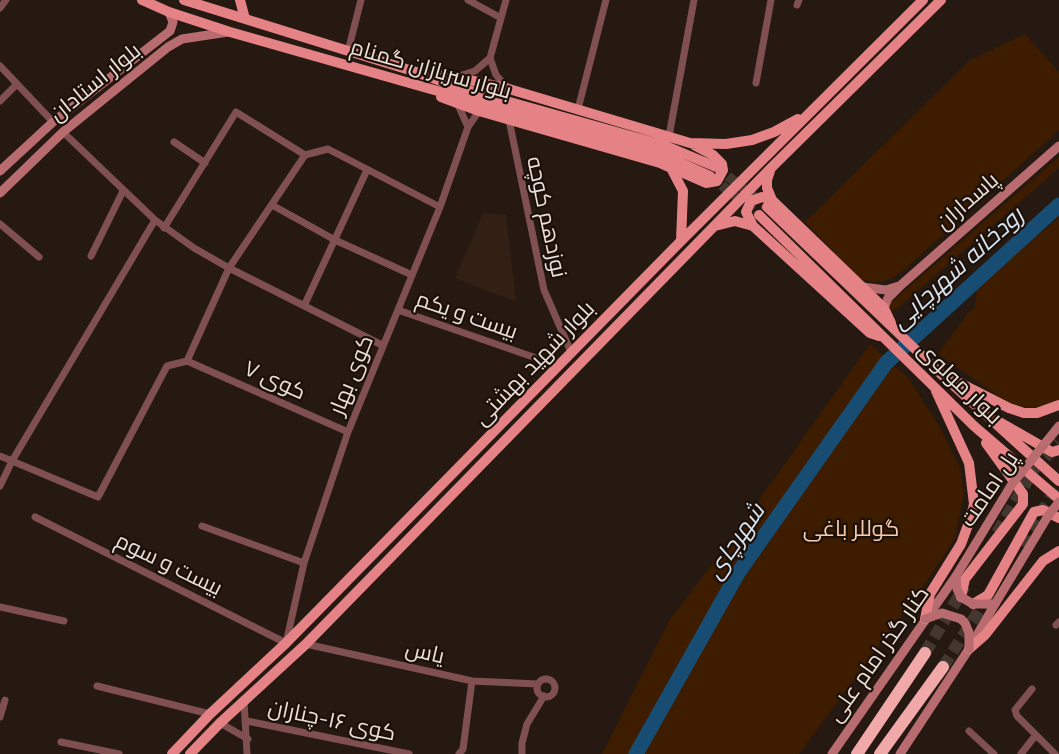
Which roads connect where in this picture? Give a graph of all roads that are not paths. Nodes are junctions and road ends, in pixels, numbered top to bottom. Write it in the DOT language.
graph roads {
  1 [pos="6,0"];
  2 [pos="141,0"];
  3 [pos="240,0"];
  4 [pos="361,0"];
  5 [pos="468,0"];
  6 [pos="506,0"];
  7 [pos="606,0"];
  8 [pos="694,0"];
  9 [pos="771,0"];
  10 [pos="923,0"];
  11 [pos="941,0"];
  12 [pos="190,1"];
  13 [pos="0,8"];
  14 [pos="169,12"];
  15 [pos="501,18"];
  16 [pos="245,19"];
  17 [pos="230,32"];
  18 [pos="348,51"];
  19 [pos="490,58"];
  20 [pos="0,66"];
  21 [pos="416,72"];
  22 [pos="456,77"];
  23 [pos="756,83"];
  24 [pos="17,84"];
  25 [pos="413,85"];
  26 [pos="509,89"];
  27 [pos="0,101"];
  28 [pos="458,105"];
  29 [pos="578,110"];
  30 [pos="479,111"];
  31 [pos="809,114"];
  32 [pos="508,120"];
  33 [pos="52,122"];
  34 [pos="468,127"];
  35 [pos="63,132"];
  36 [pos="669,136"];
  37 [pos="174,142"];
  38 [pos="690,143"];
  39 [pos="1059,147"];
  40 [pos="304,155"];
  41 [pos="205,163"];
  42 [pos="671,168"];
  43 [pos="771,168"];
  44 [pos="367,170"];
  45 [pos="0,171"];
  46 [pos="123,191"];
  47 [pos="0,193"];
  48 [pos="724,198"];
  49 [pos="272,205"];
  50 [pos="440,207"];
  51 [pos="733,207"];
  52 [pos="766,208"];
  53 [pos="155,220"];
  54 [pos="0,224"];
  55 [pos="715,226"];
  56 [pos="753,226"];
  57 [pos="164,228"];
  58 [pos="335,240"];
  59 [pos="681,241"];
  60 [pos="91,256"];
  61 [pos="39,257"];
  62 [pos="229,268"];
  63 [pos="412,275"];
  64 [pos="901,285"];
  65 [pos="861,287"];
  66 [pos="304,306"];
  67 [pos="884,308"];
  68 [pos="398,310"];
  69 [pos="894,329"];
  70 [pos="886,338"];
  71 [pos="382,345"];
  72 [pos="571,352"];
  73 [pos="187,361"];
  74 [pos="559,366"];
  75 [pos="940,373"];
  76 [pos="932,383"];
  77 [pos="1059,405"];
  78 [pos="984,415"];
  79 [pos="974,426"];
  80 [pos="1059,426"];
  81 [pos="348,432"];
  82 [pos="1059,450"];
  83 [pos="0,456"];
  84 [pos="12,461"];
  85 [pos="1059,481"];
  86 [pos="0,486"];
  87 [pos="1059,501"];
  88 [pos="35,517"];
  89 [pos="1059,518"];
  90 [pos="202,526"];
  91 [pos="1059,551"];
  92 [pos="304,563"];
  93 [pos="956,576"];
  94 [pos="961,597"];
  95 [pos="973,604"];
  96 [pos="995,604"];
  97 [pos="0,608"];
  98 [pos="925,619"];
  99 [pos="64,621"];
  100 [pos="286,643"];
  101 [pos="306,644"];
  102 [pos="969,649"];
  103 [pos="925,653"];
  104 [pos="943,667"];
  105 [pos="472,681"];
  106 [pos="538,684"];
  107 [pos="97,686"];
  108 [pos="1032,689"];
  109 [pos="235,691"];
  110 [pos="544,696"];
  111 [pos="5,700"];
  112 [pos="244,701"];
  113 [pos="210,714"];
  114 [pos="0,717"];
  115 [pos="247,721"];
  116 [pos="220,723"];
  117 [pos="969,732"];
  118 [pos="1035,736"];
  119 [pos="248,739"];
  120 [pos="61,742"];
  121 [pos="119,754"];
  122 [pos="172,754"];
  123 [pos="190,754"];
  124 [pos="247,754"];
  125 [pos="409,754"];
  126 [pos="459,754"];
  127 [pos="522,754"];
  128 [pos="832,754"];
  129 [pos="857,754"];
  130 [pos="880,754"];
  131 [pos="900,754"];
  132 [pos="994,754"];
  133 [pos="1021,754"];
  134 [pos="1055,754"];
  1 -- 13 [label="street"];
  2 -- 14 [label="main road, بلوار سربازان گمنام"];
  3 -- 16 [label="main road"];
  4 -- 18 [label="street"];
  5 -- 15 [label="street"];
  6 -- 15 [label="street"];
  7 -- 29 [label="street"];
  8 -- 36 [label="street"];
  9 -- 23 [label="street"];
  10 -- 31 [label="main road, بلوار شهید بهشتی"];
  11 -- 43 [label="main road, بلوار شهید بهشتی"];
  12 -- 16 [label="main road, بلوار سربازان گمنام"];
  14 -- 17 [label="main road, بلوار سربازان گمنام"];
  14 -- 33 [label="main road, بلوار استادان"];
  15 -- 19 [label="street"];
  16 -- 18 [label="main road, بلوار سربازان گمنام"];
  17 -- 25 [label="main road, بلوار سربازان گمنام"];
  17 -- 35 [label="main road, بلوار استادان"];
  18 -- 21 [label="main road, بلوار سربازان گمنام"];
  19 -- 22 [label="street"];
  19 -- 26 [label="street"];
  20 -- 24 [label="street"];
  21 -- 22 [label="main road"];
  21 -- 25 [label="main road, بلوار سربازان گمنام"];
  22 -- 26 [label="main road"];
  24 -- 27 [label="street"];
  24 -- 33 [label="street"];
  25 -- 28 [label="main road"];
  26 -- 29 [label="main road"];
  28 -- 30 [label="main road"];
  28 -- 34 [label="street"];
  29 -- 36 [label="main road"];
  30 -- 32 [label="main road"];
  30 -- 34 [label="street, کوی بهار"];
  31 -- 38 [label="main road"];
  31 -- 48 [label="main road, بلوار شهید بهشتی"];
  32 -- 42 [label="main road"];
  32 -- 72 [label="street, نوزدهم کوچه"];
  33 -- 45 [label="main road, بلوار استادان"];
  34 -- 50 [label="street, کوی بهار"];
  35 -- 46 [label="street"];
  35 -- 47 [label="main road, بلوار استادان"];
  36 -- 38 [label="main road"];
  37 -- 41 [label="street"];
  38 -- 42 [label="main road"];
  39 -- 64 [label="main road, پاسداران"];
  40 -- 41 [label="street"];
  40 -- 44 [label="street"];
  40 -- 49 [label="street"];
  41 -- 57 [label="street"];
  42 -- 59 [label="main road"];
  43 -- 51 [label="main road, بلوار شهید بهشتی"];
  43 -- 52 [label="main road"];
  44 -- 50 [label="street"];
  44 -- 58 [label="street"];
  46 -- 53 [label="street"];
  46 -- 60 [label="street"];
  48 -- 51 [label="main road"];
  48 -- 59 [label="main road, بلوار شهید بهشتی"];
  49 -- 58 [label="street"];
  49 -- 62 [label="street"];
  50 -- 63 [label="street, کوی بهار"];
  51 -- 55 [label="main road, بلوار شهید بهشتی"];
  51 -- 56 [label="main road"];
  52 -- 56 [label="main road"];
  52 -- 65 [label="main road"];
  52 -- 69 [label="main road, بلوار مولوی"];
  52 -- 70 [label="main road, بلوار مولوی"];
  53 -- 57 [label="street"];
  53 -- 84 [label="street"];
  54 -- 61 [label="street"];
  55 -- 56 [label="main road"];
  55 -- 101 [label="main road, بلوار شهید بهشتی"];
  56 -- 70 [label="main road"];
  57 -- 62 [label="street"];
  58 -- 63 [label="street"];
  58 -- 66 [label="street"];
  59 -- 72 [label="main road, بلوار شهید بهشتی"];
  62 -- 66 [label="street"];
  62 -- 73 [label="street"];
  63 -- 68 [label="street, کوی بهار"];
  64 -- 65 [label="main road"];
  64 -- 67 [label="main road, پاسداران"];
  65 -- 67 [label="main road"];
  66 -- 71 [label="street"];
  67 -- 69 [label="main road"];
  68 -- 71 [label="street, کوی بهار"];
  68 -- 74 [label="street, بیست و یکم"];
  69 -- 75 [label="main road, بلوار مولوی"];
  70 -- 76 [label="main road, بلوار مولوی"];
  71 -- 81 [label="street, کوی بهار"];
  72 -- 74 [label="main road, بلوار شهید بهشتی"];
  73 -- 81 [label="street, کوی ۷"];
  73 -- 84 [label="street"];
  74 -- 100 [label="main road, بلوار شهید بهشتی"];
  75 -- 77 [label="main road"];
  75 -- 78 [label="main road, بلوار مولوی"];
  76 -- 79 [label="main road, بلوار مولوی"];
  76 -- 98 [label="main road"];
  78 -- 82 [label="main road"];
  78 -- 85 [label="main road, بلوار مولوی"];
  79 -- 87 [label="main road, بلوار مولوی"];
  79 -- 94 [label="main road"];
  80 -- 93 [label="main road, پل امامت, bridge"];
  81 -- 92 [label="street, کوی بهار"];
  83 -- 84 [label="street"];
  84 -- 86 [label="street"];
  87 -- 96 [label="main road, bridge"];
  88 -- 100 [label="street, بیست و سوم"];
  89 -- 95 [label="main road"];
  90 -- 92 [label="street"];
  91 -- 102 [label="main road"];
  92 -- 100 [label="street, کوی بهار"];
  93 -- 94 [label="main road, bridge"];
  93 -- 98 [label="main road, کنار گذر امام علی"];
  94 -- 95 [label="main road, bridge"];
  95 -- 96 [label="main road, bridge"];
  96 -- 102 [label="main road"];
  97 -- 99 [label="street"];
  98 -- 102 [label="main road, bridge"];
  98 -- 128 [label="main road, کنار گذر امام علی"];
  100 -- 109 [label="main road, بلوار شهید بهشتی"];
  101 -- 105 [label="street, یاس"];
  101 -- 112 [label="main road, بلوار شهید بهشتی"];
  102 -- 131 [label="main road"];
  103 -- 129 [label="highway"];
  104 -- 130 [label="highway"];
  105 -- 106 [label="street, یاس"];
  105 -- 126 [label="street"];
  106 -- 110 [label="street"];
  106 -- 110 [label="street"];
  107 -- 113 [label="street"];
  108 -- 118 [label="street"];
  109 -- 112 [label="main road"];
  109 -- 113 [label="main road, بلوار شهید بهشتی"];
  110 -- 127 [label="street"];
  111 -- 114 [label="street"];
  112 -- 115 [label="street"];
  112 -- 116 [label="main road, بلوار شهید بهشتی"];
  113 -- 116 [label="main road"];
  113 -- 122 [label="main road, بلوار شهید بهشتی"];
  115 -- 119 [label="street"];
  115 -- 125 [label="street, کوی ۱۶-چناران"];
  116 -- 119 [label="street"];
  116 -- 123 [label="main road, بلوار شهید بهشتی"];
  117 -- 132 [label="street"];
  118 -- 133 [label="street"];
  118 -- 134 [label="street"];
  119 -- 124 [label="street"];
  120 -- 121 [label="street"];
}
